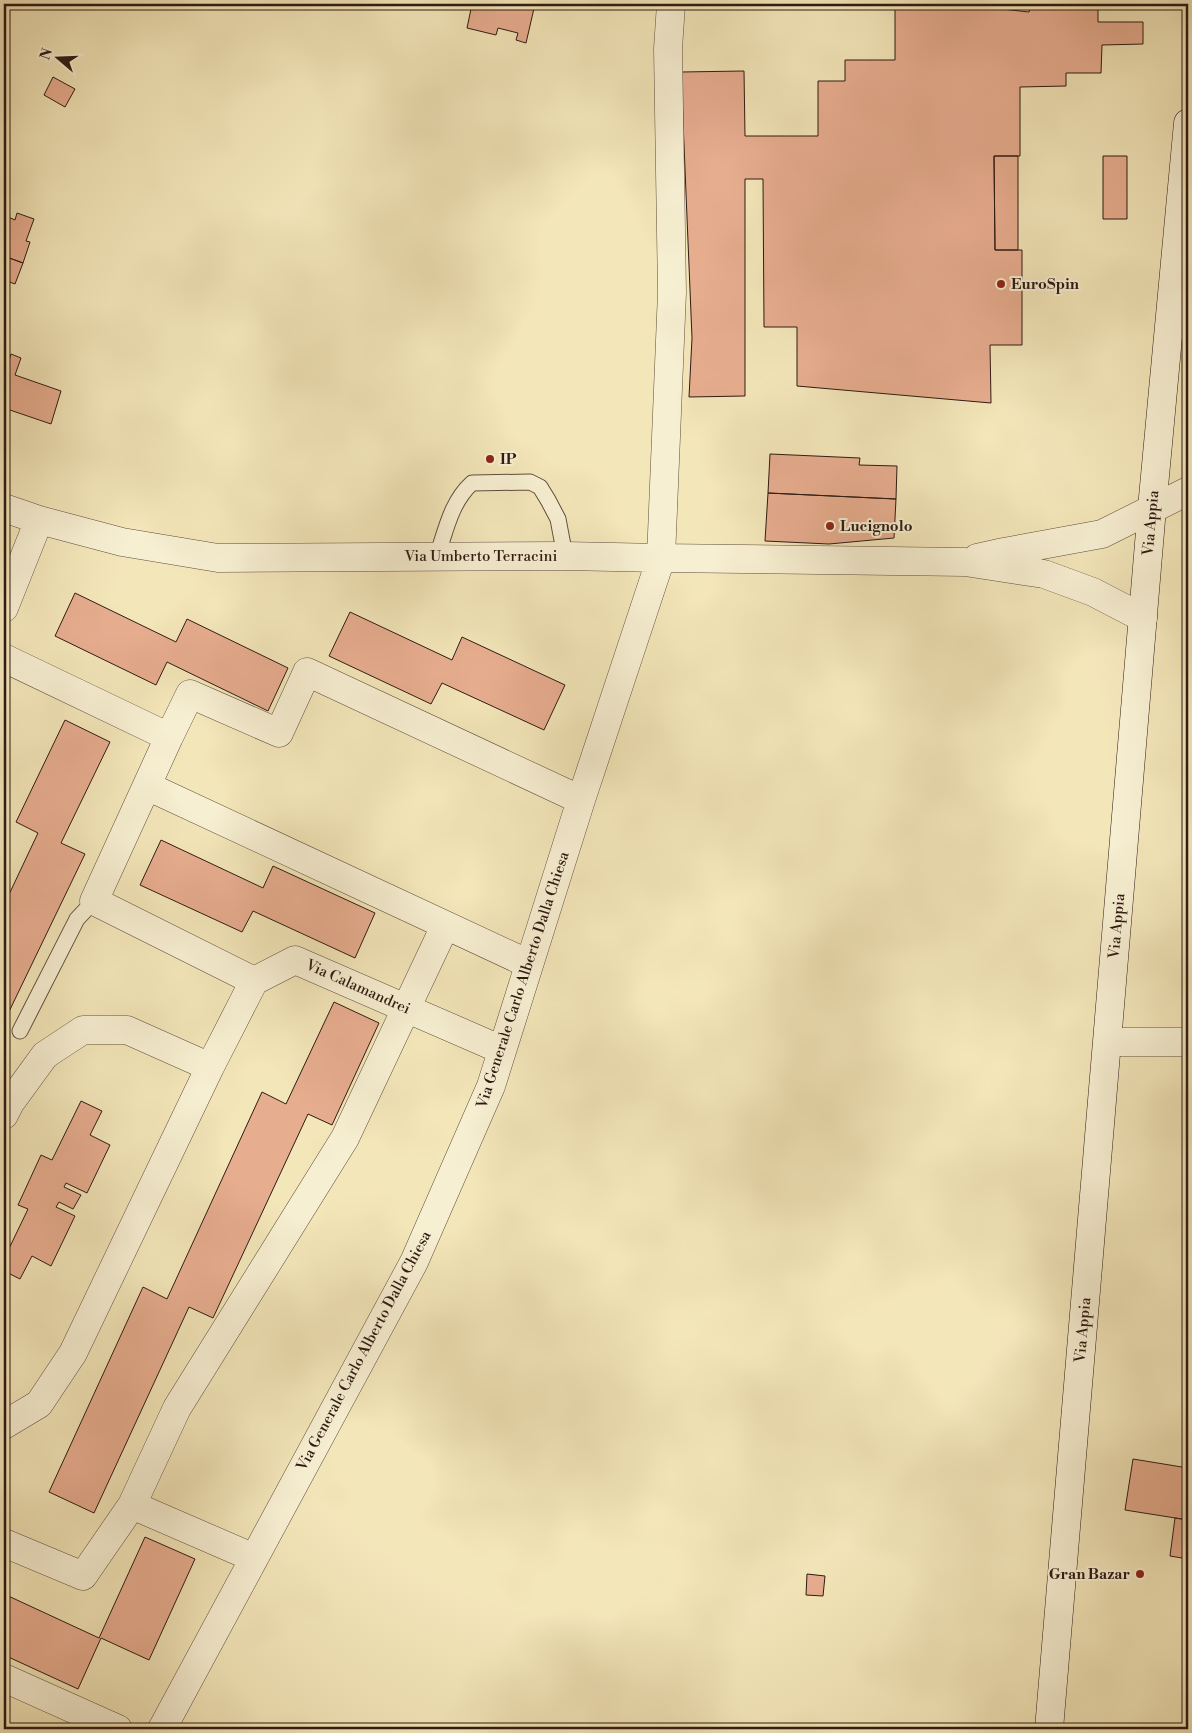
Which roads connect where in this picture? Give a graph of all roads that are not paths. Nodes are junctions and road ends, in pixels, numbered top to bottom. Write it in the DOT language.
graph roads {
  1 [pos="671,4"];
  2 [pos="1188,123"];
  3 [pos="1188,491"];
  4 [pos="4,508"];
  5 [pos="1152,508"];
  6 [pos="39,520"];
  7 [pos="438,556"];
  8 [pos="565,556"];
  9 [pos="661,558"];
  10 [pos="965,562"];
  11 [pos="4,608"];
  12 [pos="1143,618"];
  13 [pos="4,658"];
  14 [pos="170,737"];
  15 [pos="147,786"];
  16 [pos="581,800"];
  17 [pos="94,901"];
  18 [pos="445,926"];
  19 [pos="529,964"];
  20 [pos="254,980"];
  21 [pos="406,1008"];
  22 [pos="20,1031"];
  23 [pos="1108,1042"];
  24 [pos="1188,1042"];
  25 [pos="502,1050"];
  26 [pos="210,1067"];
  27 [pos="6,1106"];
  28 [pos="4,1425"];
  29 [pos="132,1505"];
  30 [pos="4,1544"];
  31 [pos="254,1558"];
  32 [pos="4,1678"];
  33 [pos="118,1729"];
  34 [pos="162,1729"];
  35 [pos="1049,1729"];
  1 -- 9 [label="street, Via Generale Carlo Alberto Dalla Chiesa"];
  2 -- 5 [label="street, Via Appia"];
  3 -- 5 [label="street"];
  4 -- 6 [label="street, Via Umberto Terracini"];
  5 -- 10 [label="street"];
  5 -- 12 [label="street, Via Appia"];
  6 -- 7 [label="street, Via Umberto Terracini"];
  6 -- 11 [label="street"];
  7 -- 8 [label="street, Via Umberto Terracini"];
  7 -- 8 [label="lane"];
  8 -- 9 [label="street, Via Umberto Terracini"];
  9 -- 10 [label="street, Via Umberto Terracini"];
  9 -- 16 [label="street, Via Generale Carlo Alberto Dalla Chiesa"];
  10 -- 12 [label="street"];
  12 -- 23 [label="street, Via Appia"];
  13 -- 14 [label="street"];
  14 -- 15 [label="street"];
  14 -- 16 [label="street"];
  15 -- 17 [label="street"];
  15 -- 18 [label="street"];
  16 -- 19 [label="street, Via Generale Carlo Alberto Dalla Chiesa"];
  17 -- 20 [label="street"];
  17 -- 22 [label="lane"];
  18 -- 19 [label="street"];
  18 -- 21 [label="street"];
  19 -- 25 [label="street, Via Generale Carlo Alberto Dalla Chiesa"];
  20 -- 21 [label="street, Via Calamandrei"];
  20 -- 26 [label="street"];
  21 -- 25 [label="street, Via Calamandrei"];
  21 -- 29 [label="street"];
  23 -- 24 [label="street"];
  23 -- 35 [label="street, Via Appia"];
  25 -- 31 [label="street, Via Generale Carlo Alberto Dalla Chiesa"];
  26 -- 27 [label="street"];
  26 -- 28 [label="street"];
  29 -- 30 [label="street"];
  29 -- 31 [label="street"];
  31 -- 34 [label="street, Via Generale Carlo Alberto Dalla Chiesa"];
  32 -- 33 [label="street"];
}
